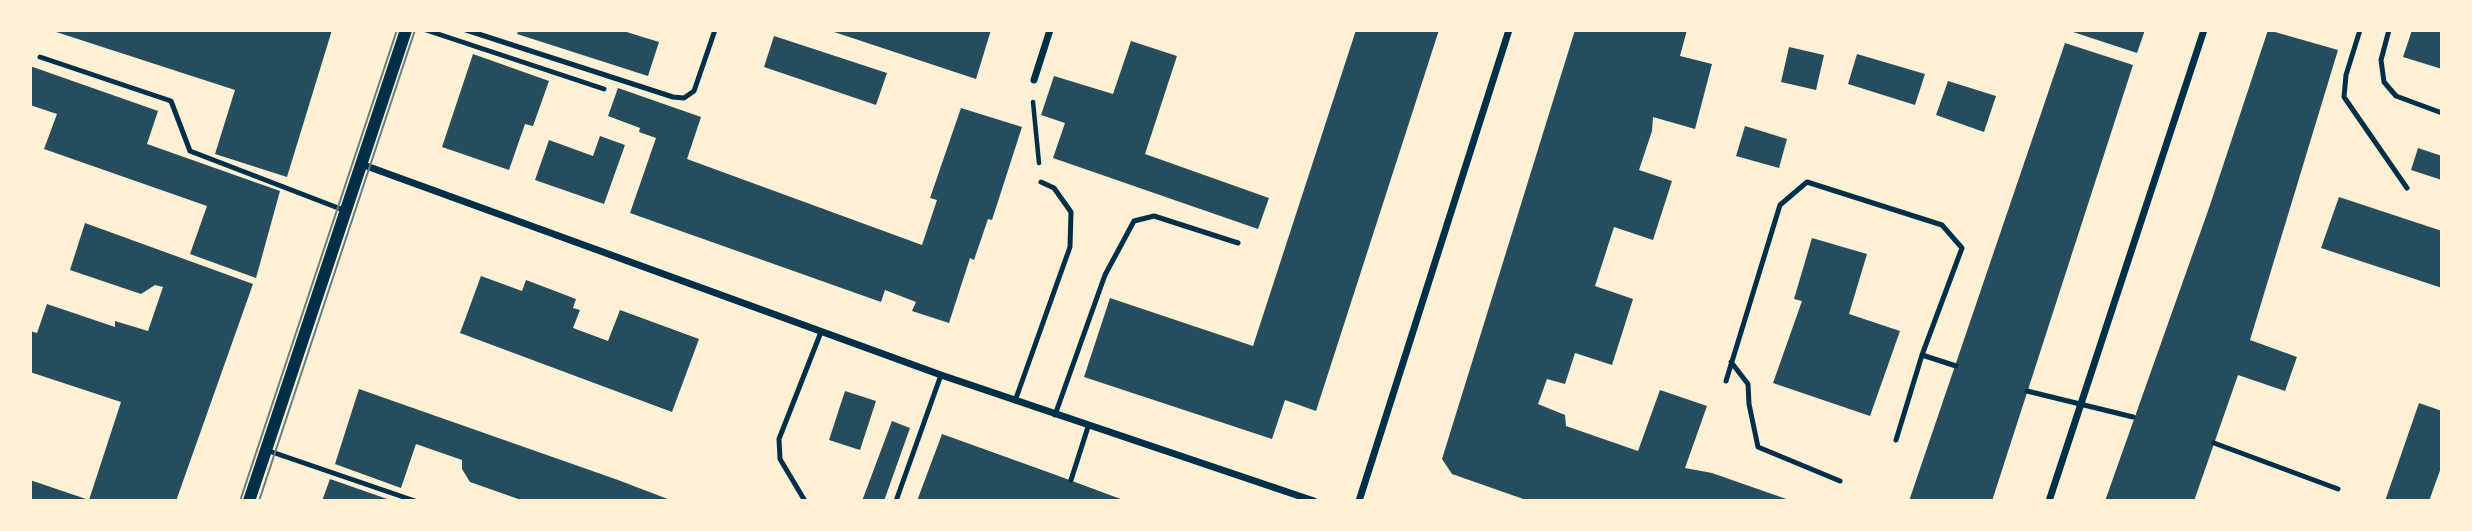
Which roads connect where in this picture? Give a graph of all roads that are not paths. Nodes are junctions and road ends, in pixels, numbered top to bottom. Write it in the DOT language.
graph roads {
  1 [pos="406,30"];
  2 [pos="426,30"];
  3 [pos="466,30"];
  4 [pos="715,30"];
  5 [pos="1050,30"];
  6 [pos="1510,30"];
  7 [pos="2204,30"];
  8 [pos="2360,30"];
  9 [pos="2389,30"];
  10 [pos="40,57"];
  11 [pos="1034,80"];
  12 [pos="604,89"];
  13 [pos="2442,113"];
  14 [pos="361,164"];
  15 [pos="1041,181"];
  16 [pos="2407,188"];
  17 [pos="346,211"];
  18 [pos="1238,243"];
  19 [pos="821,332"];
  20 [pos="1922,355"];
  21 [pos="1731,362"];
  22 [pos="1956,366"];
  23 [pos="941,375"];
  24 [pos="1726,381"];
  25 [pos="2026,391"];
  26 [pos="1015,401"];
  27 [pos="2081,404"];
  28 [pos="1055,415"];
  29 [pos="2133,417"];
  30 [pos="1088,427"];
  31 [pos="1896,440"];
  32 [pos="2214,443"];
  33 [pos="266,450"];
  34 [pos="1071,480"];
  35 [pos="1840,481"];
  36 [pos="2337,489"];
  37 [pos="249,501"];
  38 [pos="415,501"];
  39 [pos="805,501"];
  40 [pos="896,501"];
  41 [pos="1314,501"];
  42 [pos="1359,501"];
  43 [pos="2049,501"];
  1 -- 14 [label="street"];
  2 -- 12 [label="lane"];
  3 -- 4 [label="lane"];
  5 -- 11 [label="street"];
  6 -- 42 [label="street"];
  7 -- 27 [label="street"];
  8 -- 16 [label="lane"];
  9 -- 13 [label="lane"];
  10 -- 17 [label="lane"];
  14 -- 17 [label="street"];
  14 -- 19 [label="street"];
  15 -- 26 [label="lane"];
  17 -- 33 [label="street"];
  18 -- 28 [label="lane"];
  19 -- 23 [label="street"];
  19 -- 39 [label="lane"];
  20 -- 21 [label="lane"];
  20 -- 22 [label="lane"];
  20 -- 31 [label="lane"];
  21 -- 24 [label="lane"];
  21 -- 35 [label="lane"];
  23 -- 26 [label="street"];
  23 -- 40 [label="lane"];
  25 -- 27 [label="lane"];
  26 -- 28 [label="street"];
  27 -- 29 [label="lane"];
  27 -- 43 [label="street"];
  28 -- 30 [label="street"];
  30 -- 34 [label="lane"];
  30 -- 41 [label="street"];
  32 -- 36 [label="lane"];
  33 -- 37 [label="street"];
  33 -- 38 [label="lane"];
}
